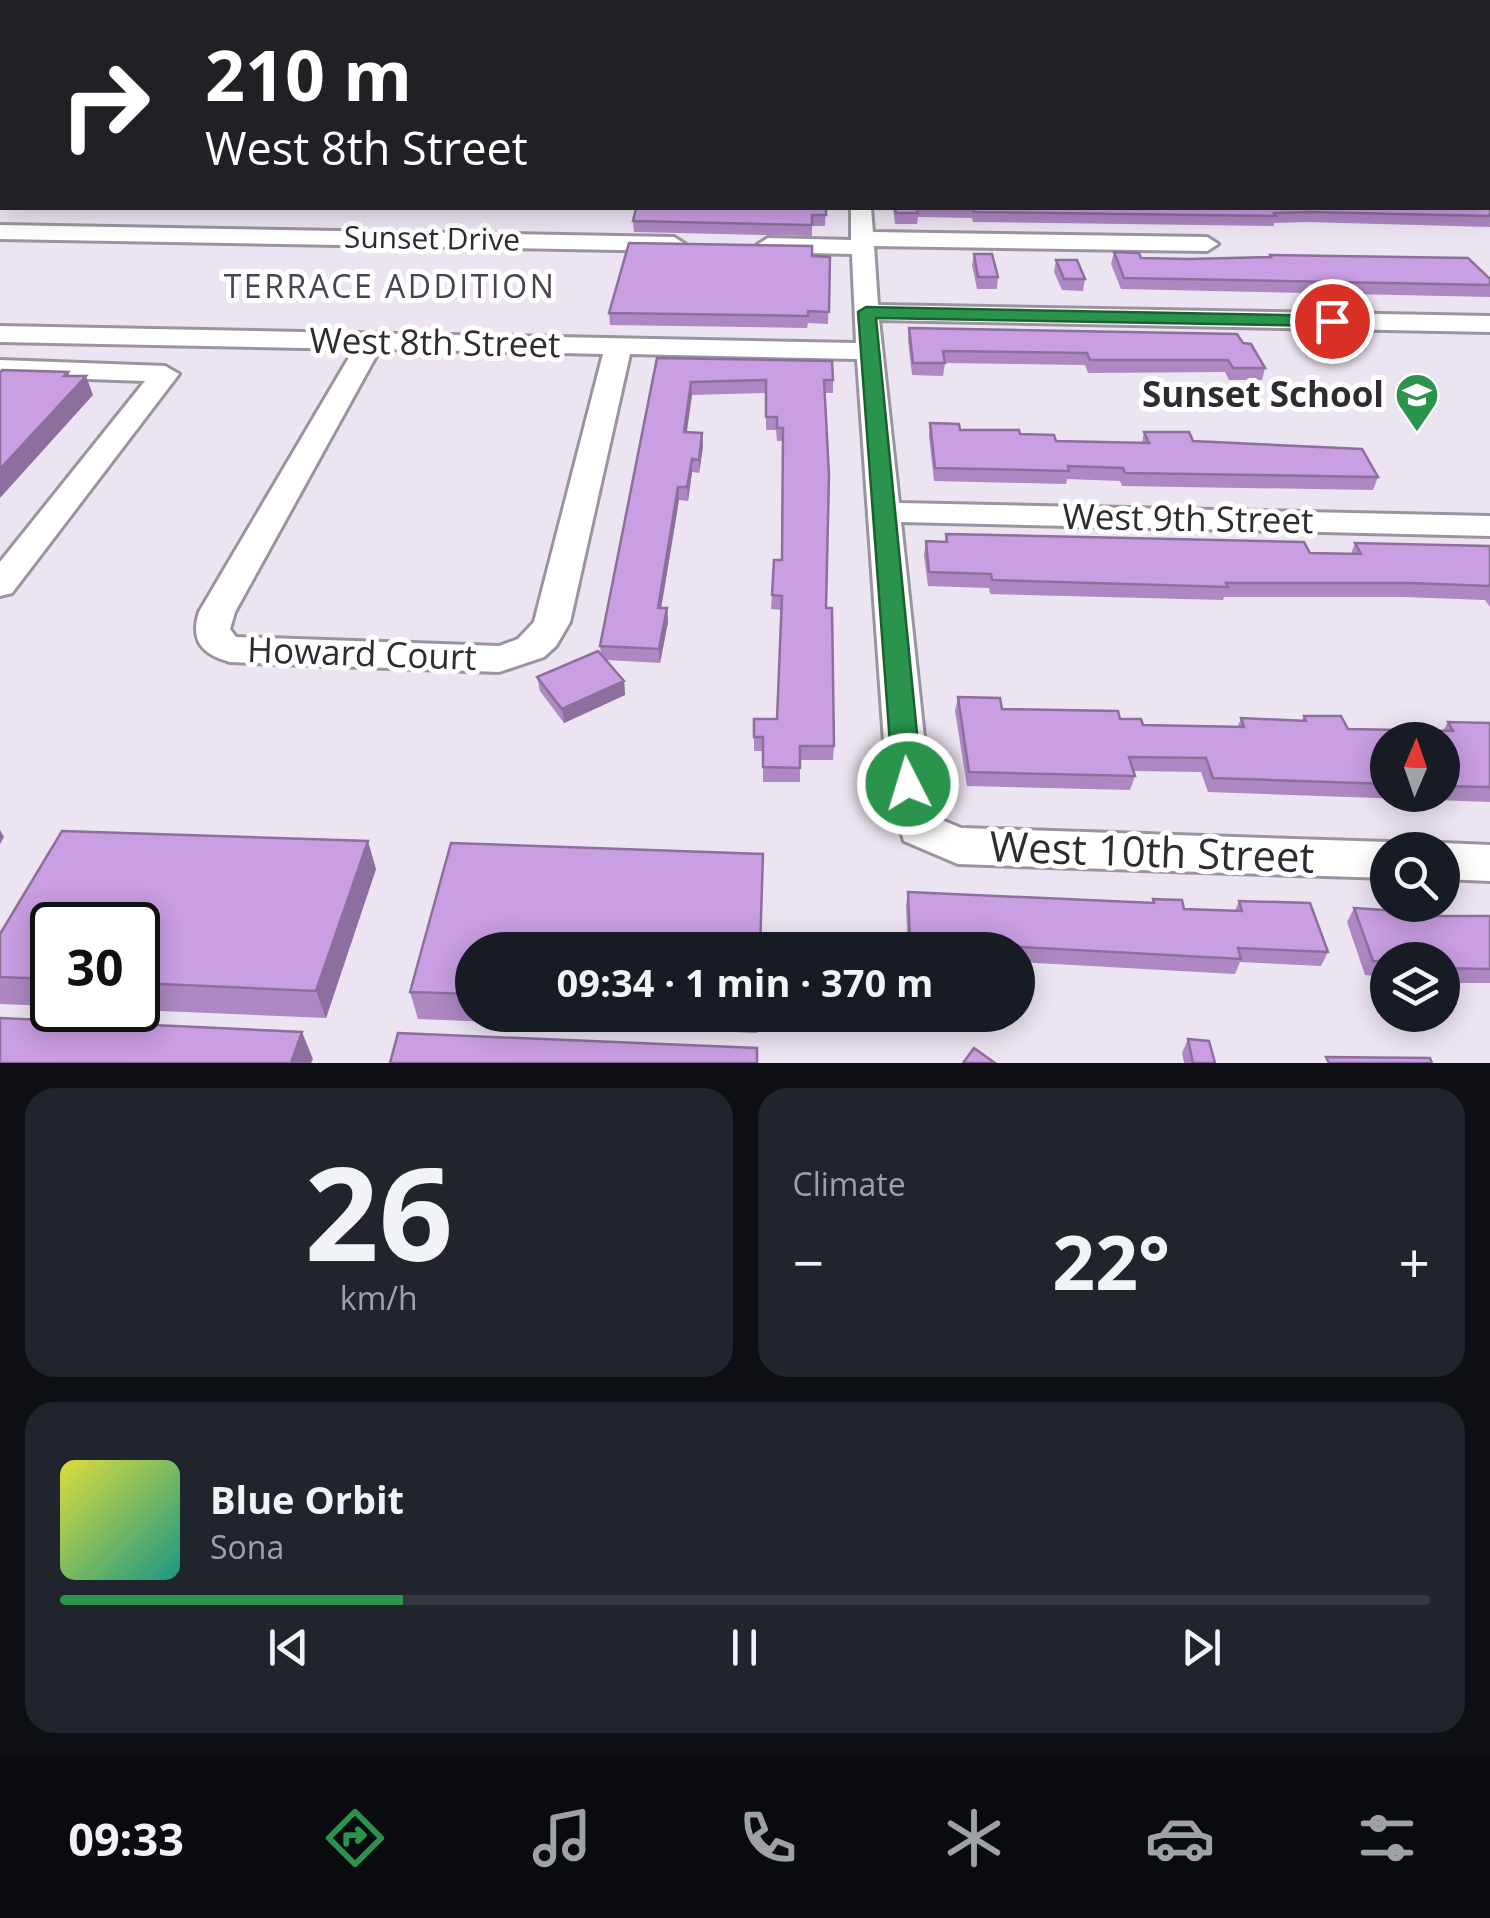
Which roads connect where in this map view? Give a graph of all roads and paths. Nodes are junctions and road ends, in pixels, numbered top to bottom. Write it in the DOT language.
graph roads {
  1 [pos="862,231"];
  2 [pos="0,232"];
  3 [pos="706,244"];
  4 [pos="1207,244"];
  5 [pos="746,245"];
  6 [pos="866,312"];
  7 [pos="1490,324"];
  8 [pos="0,334"];
  9 [pos="371,342"];
  10 [pos="618,346"];
  11 [pos="870,351"];
  12 [pos="0,368"];
  13 [pos="886,512"];
  14 [pos="1490,526"];
  15 [pos="0,585"];
  16 [pos="1370,859"];
  17 [pos="1460,862"];
  18 [pos="1490,863"];
  1 -- 4 [label="street"];
  1 -- 5 [label="street"];
  1 -- 6 [label="street"];
  2 -- 3 [label="street, Sunset Drive"];
  6 -- 7 [label="street"];
  6 -- 11 [label="street"];
  8 -- 9 [label="street, West 8th Street"];
  9 -- 10 [label="street, West 8th Street"];
  9 -- 10 [label="street, Howard Court"];
  10 -- 11 [label="street, West 8th Street"];
  11 -- 13 [label="street"];
  12 -- 15 [label="street"];
  13 -- 14 [label="street, West 9th Street"];
  13 -- 16 [label="street, West 10th Street"];
  17 -- 18 [label="street"];
}
